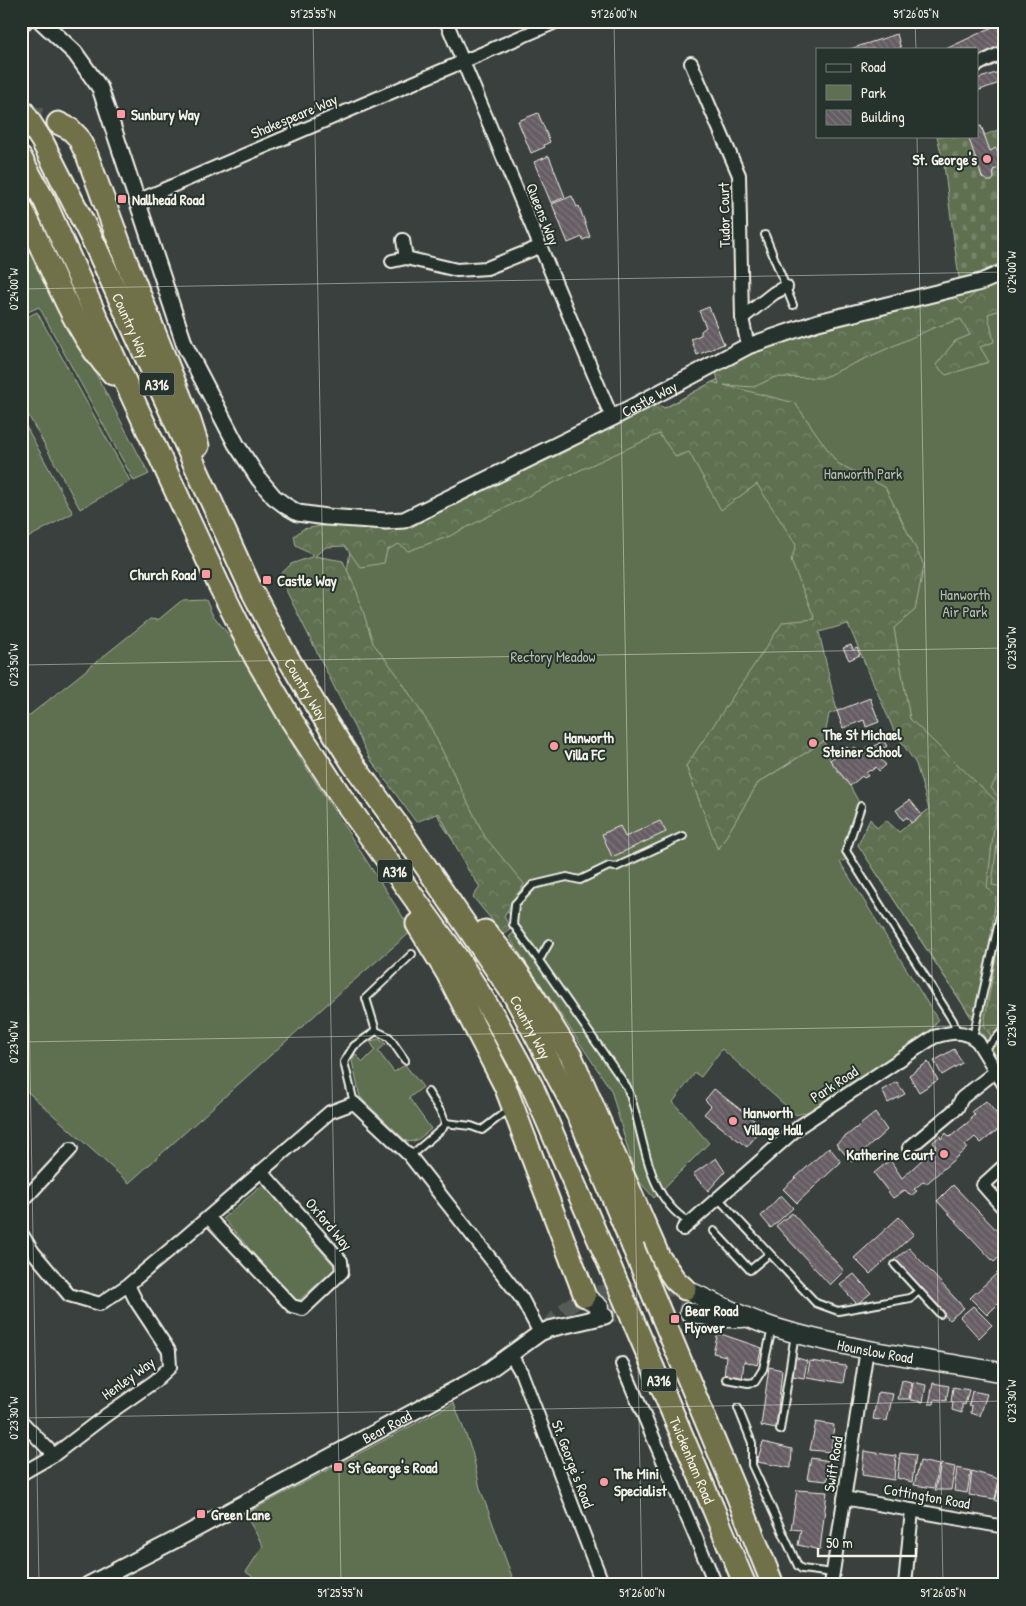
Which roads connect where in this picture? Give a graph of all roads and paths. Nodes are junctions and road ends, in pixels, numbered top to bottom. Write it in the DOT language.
graph roads {
  1 [pos="41,21"];
  2 [pos="446,21"];
  3 [pos="558,21"];
  4 [pos="1005,52"];
  5 [pos="463,62"];
  6 [pos="692,63"];
  7 [pos="978,65"];
  8 [pos="21,108"];
  9 [pos="58,123"];
  10 [pos="21,158"];
  11 [pos="137,200"];
  12 [pos="21,207"];
  13 [pos="765,235"];
  14 [pos="404,240"];
  15 [pos="539,246"];
  16 [pos="406,258"];
  17 [pos="392,261"];
  18 [pos="1005,272"];
  19 [pos="786,287"];
  20 [pos="793,305"];
  21 [pos="742,318"];
  22 [pos="748,346"];
  23 [pos="129,390"];
  24 [pos="612,418"];
  25 [pos="221,522"];
  26 [pos="342,798"];
  27 [pos="861,806"];
  28 [pos="396,823"];
  29 [pos="683,836"];
  30 [pos="1005,895"];
  31 [pos="549,943"];
  32 [pos="412,954"];
  33 [pos="538,959"];
  34 [pos="1005,1028"];
  35 [pos="376,1031"];
  36 [pos="957,1032"];
  37 [pos="972,1037"];
  38 [pos="983,1050"];
  39 [pos="405,1060"];
  40 [pos="995,1072"];
  41 [pos="1005,1086"];
  42 [pos="428,1092"];
  43 [pos="354,1103"];
  44 [pos="504,1113"];
  45 [pos="445,1124"];
  46 [pos="909,1148"];
  47 [pos="70,1149"];
  48 [pos="410,1156"];
  49 [pos="1005,1165"];
  50 [pos="261,1171"];
  51 [pos="718,1198"];
  52 [pos="21,1203"];
  53 [pos="1005,1210"];
  54 [pos="208,1216"];
  55 [pos="686,1225"];
  56 [pos="714,1231"];
  57 [pos="21,1233"];
  58 [pos="604,1252"];
  59 [pos="769,1254"];
  60 [pos="895,1265"];
  61 [pos="128,1285"];
  62 [pos="680,1289"];
  63 [pos="919,1291"];
  64 [pos="596,1303"];
  65 [pos="690,1312"];
  66 [pos="940,1314"];
  67 [pos="748,1318"];
  68 [pos="772,1326"];
  69 [pos="545,1331"];
  70 [pos="795,1333"];
  71 [pos="867,1349"];
  72 [pos="511,1355"];
  73 [pos="622,1364"];
  74 [pos="1005,1373"];
  75 [pos="726,1379"];
  76 [pos="738,1408"];
  77 [pos="21,1421"];
  78 [pos="780,1430"];
  79 [pos="54,1455"];
  80 [pos="21,1474"];
  81 [pos="844,1498"];
  82 [pos="739,1500"];
  83 [pos="912,1510"];
  84 [pos="1005,1527"];
  85 [pos="832,1579"];
  86 [pos="96,1583"];
  87 [pos="603,1585"];
  88 [pos="716,1585"];
  89 [pos="745,1585"];
  90 [pos="773,1585"];
  91 [pos="905,1585"];
  1 -- 11 [label="street"];
  2 -- 5 [label="street, Queens Way"];
  3 -- 5 [label="street, Shakespeare Way"];
  4 -- 7 [label="street"];
  5 -- 11 [label="street, Shakespeare Way"];
  5 -- 15 [label="street, Queens Way"];
  6 -- 21 [label="street, Tudor Court"];
  8 -- 25 [label="highway, Country Way / A316, bridge"];
  9 -- 25 [label="highway"];
  10 -- 23 [label="highway, Country Way / A316"];
  11 -- 24 [label="street, Castle Way"];
  12 -- 23 [label="highway"];
  13 -- 19 [label="lane"];
  14 -- 16 [label="street"];
  15 -- 16 [label="street"];
  15 -- 24 [label="street, Queens Way"];
  16 -- 17 [label="street"];
  18 -- 22 [label="street, Castle Way"];
  19 -- 20 [label="lane"];
  19 -- 21 [label="street"];
  21 -- 22 [label="street, Tudor Court"];
  22 -- 24 [label="street, Castle Way"];
  23 -- 26 [label="highway, Country Way / A316"];
  25 -- 28 [label="highway, Country Way / A316"];
  26 -- 58 [label="highway, Country Way / A316"];
  26 -- 64 [label="highway"];
  27 -- 36 [label="lane"];
  28 -- 62 [label="highway"];
  28 -- 82 [label="highway, Country Way / A316, bridge"];
  29 -- 33 [label="lane"];
  30 -- 37 [label="lane"];
  31 -- 33 [label="lane"];
  32 -- 35 [label="lane"];
  33 -- 55 [label="lane"];
  34 -- 38 [label="lane"];
  35 -- 39 [label="lane"];
  35 -- 43 [label="lane"];
  36 -- 37 [label="street"];
  36 -- 51 [label="street, Park Road"];
  37 -- 38 [label="street"];
  38 -- 40 [label="street"];
  40 -- 41 [label="street"];
  40 -- 46 [label="street"];
  42 -- 45 [label="lane"];
  43 -- 48 [label="street"];
  43 -- 50 [label="street"];
  44 -- 45 [label="lane"];
  45 -- 48 [label="lane"];
  47 -- 52 [label="street"];
  48 -- 69 [label="street"];
  49 -- 53 [label="street"];
  50 -- 54 [label="street"];
  50 -- 54 [label="street, Oxford Way"];
  51 -- 55 [label="street, Park Road"];
  51 -- 59 [label="lane"];
  54 -- 61 [label="street"];
  56 -- 59 [label="lane"];
  57 -- 61 [label="street"];
  58 -- 89 [label="highway, Twickenham Road / A316, bridge"];
  59 -- 63 [label="lane"];
  60 -- 63 [label="lane"];
  61 -- 79 [label="street, Henley Way"];
  62 -- 67 [label="main road, Hounslow Road"];
  63 -- 66 [label="lane"];
  64 -- 69 [label="street, Bear Road"];
  65 -- 67 [label="main road, Hounslow Road"];
  67 -- 68 [label="main road, Hounslow Road"];
  68 -- 70 [label="main road, Hounslow Road"];
  68 -- 75 [label="lane"];
  69 -- 72 [label="street, Bear Road"];
  70 -- 71 [label="main road, Hounslow Road"];
  70 -- 78 [label="lane"];
  71 -- 74 [label="main road, Hounslow Road"];
  71 -- 81 [label="street, Swift Road"];
  72 -- 86 [label="street, Bear Road"];
  72 -- 87 [label="street, St. George's Road"];
  73 -- 88 [label="street"];
  76 -- 85 [label="lane"];
  77 -- 79 [label="street"];
  79 -- 80 [label="street"];
  81 -- 83 [label="street, Cottington Road"];
  81 -- 85 [label="street, Swift Road"];
  82 -- 90 [label="highway, Twickenham Road / A316"];
  83 -- 84 [label="street, Cottington Road"];
  83 -- 91 [label="street"];
}
